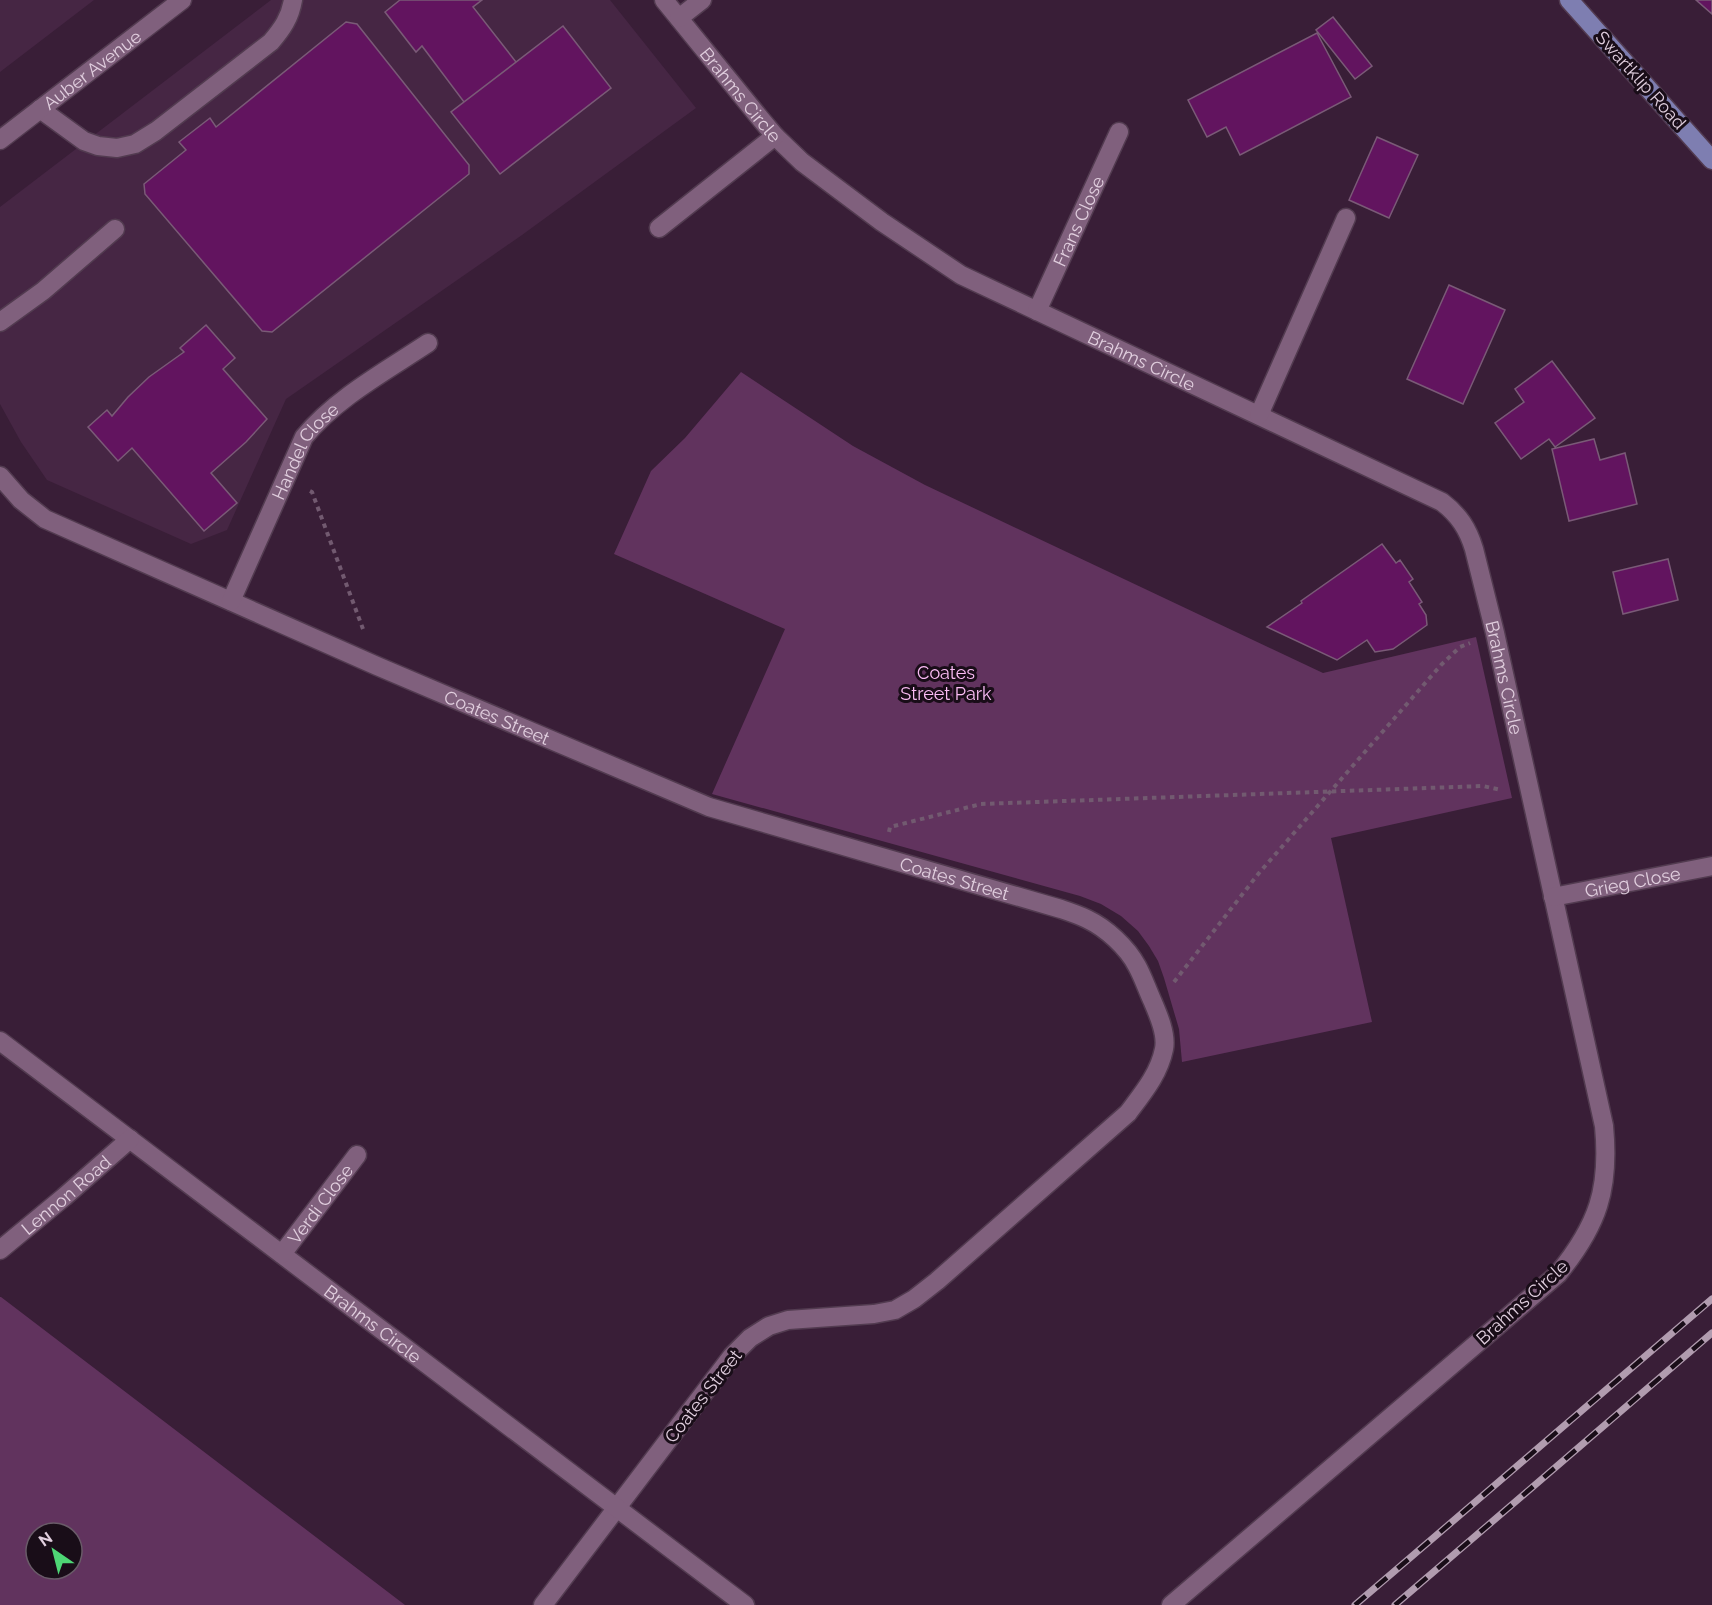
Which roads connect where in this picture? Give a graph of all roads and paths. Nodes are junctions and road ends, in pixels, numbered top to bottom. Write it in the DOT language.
graph roads {
  1 [pos="182,0"];
  2 [pos="293,0"];
  3 [pos="664,0"];
  4 [pos="702,0"];
  5 [pos="1569,0"];
  6 [pos="679,18"];
  7 [pos="40,109"];
  8 [pos="1119,132"];
  9 [pos="775,136"];
  10 [pos="0,140"];
  11 [pos="1712,160"];
  12 [pos="1346,218"];
  13 [pos="659,228"];
  14 [pos="115,229"];
  15 [pos="1037,311"];
  16 [pos="0,322"];
  17 [pos="428,343"];
  18 [pos="1259,415"];
  19 [pos="0,476"];
  20 [pos="286,476"];
  21 [pos="231,601"];
  22 [pos="1495,633"];
  23 [pos="377,666"];
  24 [pos="1328,792"];
  25 [pos="1531,797"];
  26 [pos="880,856"];
  27 [pos="1712,866"];
  28 [pos="1553,897"];
  29 [pos="1155,1006"];
  30 [pos="0,1041"];
  31 [pos="129,1139"];
  32 [pos="357,1155"];
  33 [pos="0,1250"];
  34 [pos="282,1254"];
  35 [pos="616,1508"];
  36 [pos="543,1605"];
  37 [pos="745,1605"];
  38 [pos="1171,1605"];
  1 -- 7 [label="street, Auber Avenue"];
  2 -- 7 [label="street"];
  3 -- 6 [label="street, Brahms Circle"];
  4 -- 6 [label="street"];
  5 -- 11 [label="main road, Swartklip Road"];
  6 -- 9 [label="street, Brahms Circle"];
  7 -- 10 [label="street, Auber Avenue"];
  8 -- 15 [label="street, Frans Close"];
  9 -- 13 [label="street"];
  9 -- 15 [label="street, Brahms Circle"];
  12 -- 18 [label="street"];
  14 -- 16 [label="street"];
  15 -- 18 [label="street, Brahms Circle"];
  17 -- 20 [label="street, Handel Close"];
  18 -- 22 [label="street, Brahms Circle"];
  19 -- 21 [label="street, Coates Street"];
  20 -- 21 [label="street, Handel Close"];
  20 -- 23 [label="path"];
  21 -- 23 [label="street, Coates Street"];
  22 -- 24 [label="path"];
  22 -- 25 [label="street, Brahms Circle"];
  23 -- 26 [label="street, Coates Street"];
  24 -- 25 [label="path"];
  24 -- 26 [label="path"];
  24 -- 29 [label="path"];
  25 -- 28 [label="street, Brahms Circle"];
  26 -- 29 [label="street, Coates Street"];
  27 -- 28 [label="street, Grieg Close"];
  28 -- 38 [label="street, Brahms Circle"];
  29 -- 35 [label="street, Coates Street"];
  30 -- 31 [label="street, Brahms Circle"];
  31 -- 33 [label="street, Lennon Road"];
  31 -- 34 [label="street, Brahms Circle"];
  32 -- 34 [label="street, Verdi Close"];
  34 -- 35 [label="street, Brahms Circle"];
  35 -- 36 [label="street, Coates Street"];
  35 -- 37 [label="street, Brahms Circle"];
}
